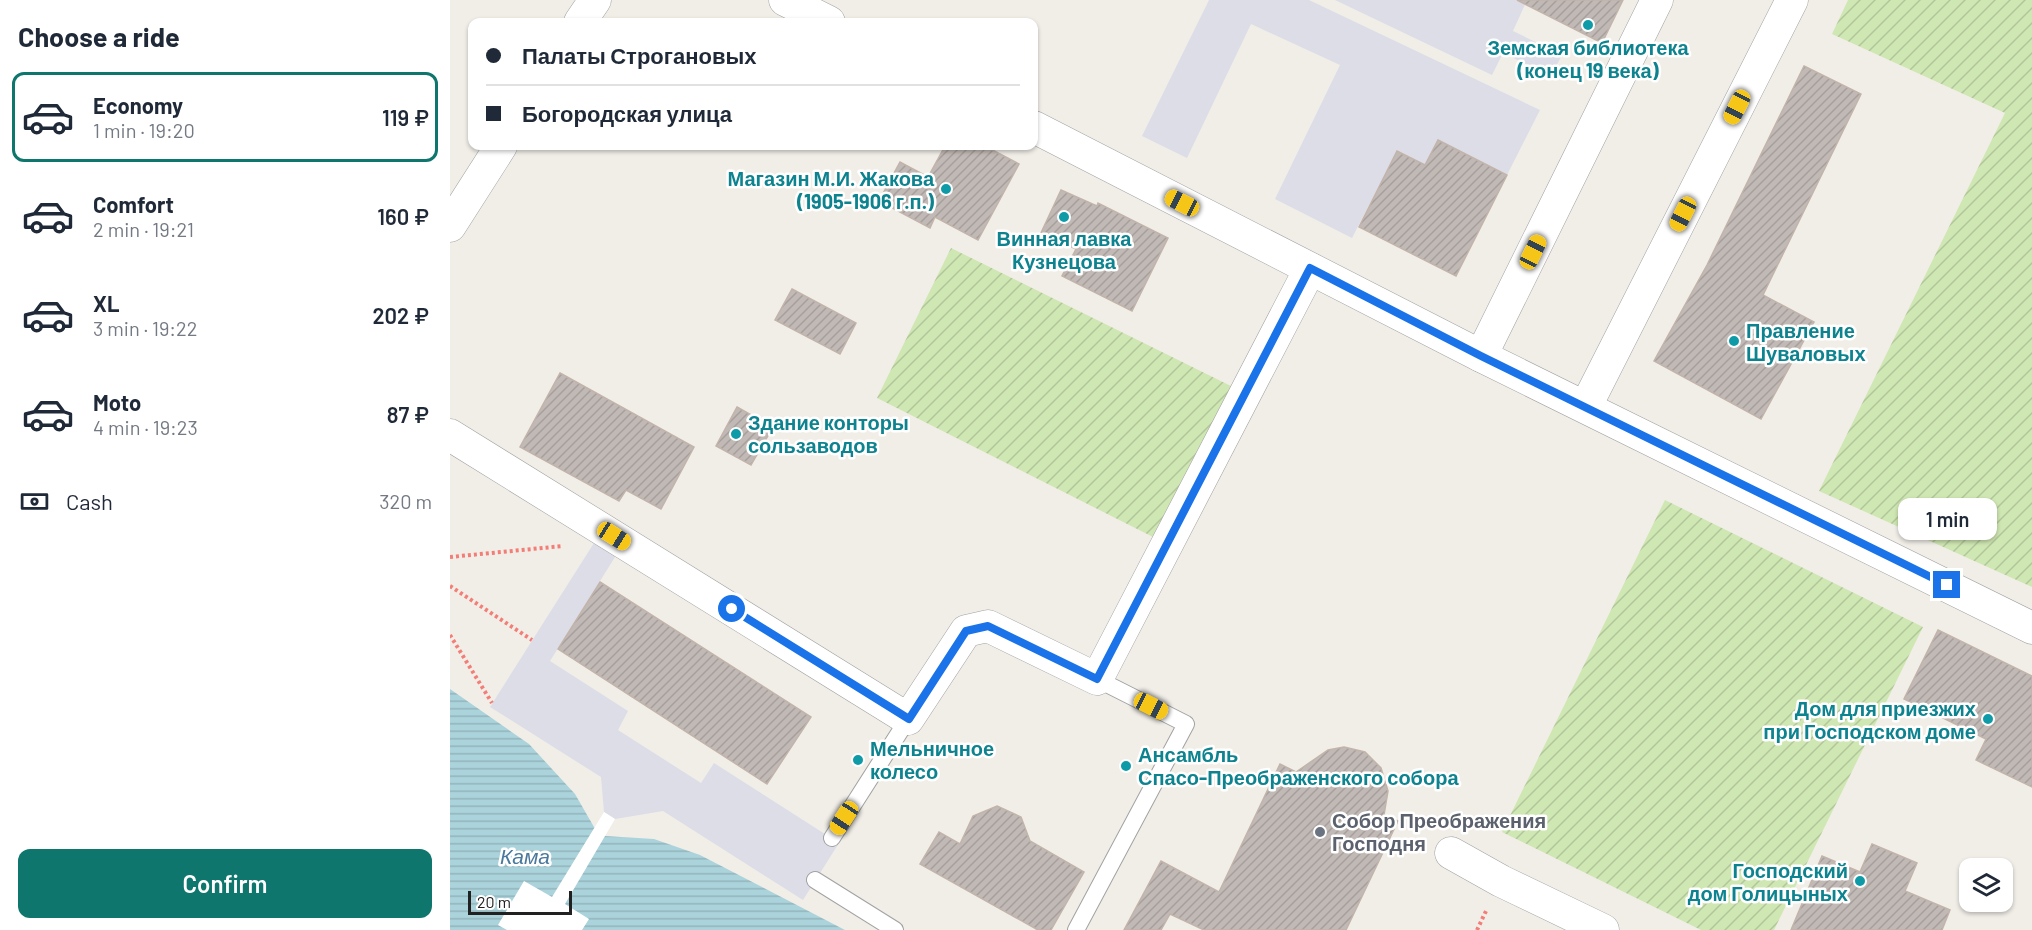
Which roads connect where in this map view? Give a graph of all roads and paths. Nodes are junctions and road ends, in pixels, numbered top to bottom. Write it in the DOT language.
graph roads {
  1 [pos="595,0"];
  2 [pos="785,0"];
  3 [pos="1657,0"];
  4 [pos="1792,0"];
  5 [pos="583,18"];
  6 [pos="821,18"];
  7 [pos="1038,129"];
  8 [pos="498,150"];
  9 [pos="450,226"];
  10 [pos="1310,268"];
  11 [pos="1481,356"];
  12 [pos="1586,406"];
  13 [pos="450,435"];
  14 [pos="572,545"];
  15 [pos="450,557"];
  16 [pos="450,586"];
  17 [pos="2032,628"];
  18 [pos="450,635"];
  19 [pos="532,640"];
  20 [pos="1097,679"];
  21 [pos="492,704"];
  22 [pos="909,719"];
  23 [pos="831,838"];
  24 [pos="1450,853"];
  25 [pos="815,880"];
  26 [pos="895,930"];
  27 [pos="1076,930"];
  28 [pos="1603,930"];
  1 -- 5 [label="street"];
  2 -- 6 [label="street"];
  3 -- 11 [label="street"];
  4 -- 12 [label="street"];
  7 -- 10 [label="street"];
  8 -- 9 [label="street"];
  10 -- 11 [label="street"];
  10 -- 20 [label="street"];
  11 -- 12 [label="street"];
  12 -- 17 [label="street"];
  13 -- 22 [label="street"];
  14 -- 15 [label="path"];
  16 -- 19 [label="path"];
  18 -- 21 [label="path"];
  20 -- 22 [label="street"];
  20 -- 27 [label="lane"];
  22 -- 23 [label="lane"];
  24 -- 28 [label="street"];
  25 -- 26 [label="lane"];
}
